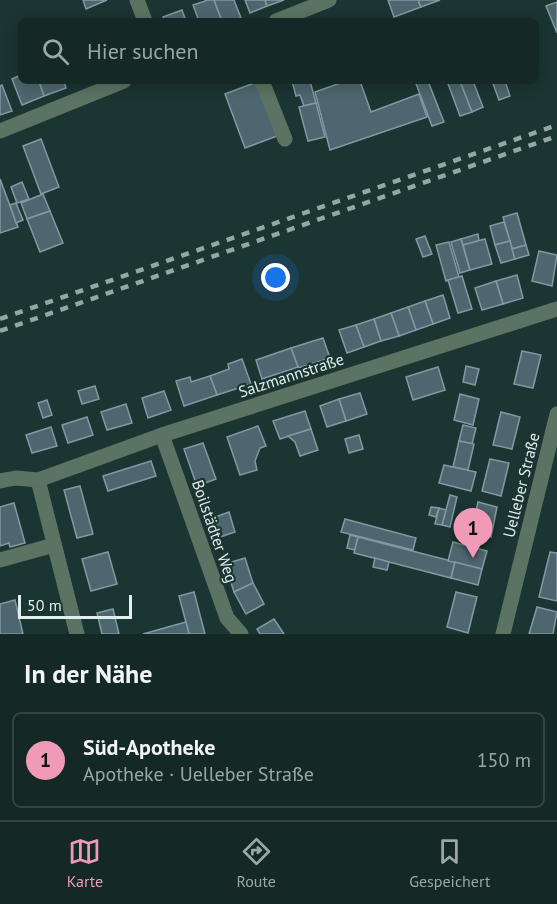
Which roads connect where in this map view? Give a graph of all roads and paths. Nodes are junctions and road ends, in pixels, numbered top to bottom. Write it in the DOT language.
graph roads {
  1 [pos="136,0"];
  2 [pos="329,0"];
  3 [pos="144,18"];
  4 [pos="284,18"];
  5 [pos="117,84"];
  6 [pos="263,84"];
  7 [pos="0,131"];
  8 [pos="285,139"];
  9 [pos="557,309"];
  10 [pos="557,414"];
  11 [pos="162,435"];
  12 [pos="550,470"];
  13 [pos="38,480"];
  14 [pos="0,481"];
  15 [pos="54,545"];
  16 [pos="0,560"];
  17 [pos="77,634"];
  18 [pos="241,634"];
  19 [pos="503,634"];
  1 -- 3 [label="street"];
  2 -- 4 [label="street"];
  5 -- 7 [label="street"];
  6 -- 8 [label="street"];
  9 -- 11 [label="street, Salzmannstraße"];
  10 -- 12 [label="street, Uelleber Straße"];
  11 -- 13 [label="street, Salzmannstraße"];
  11 -- 18 [label="street, Boilstädter Weg"];
  12 -- 19 [label="street, Uelleber Straße"];
  13 -- 14 [label="street"];
  13 -- 15 [label="street"];
  15 -- 16 [label="street"];
  15 -- 17 [label="street"];
}
